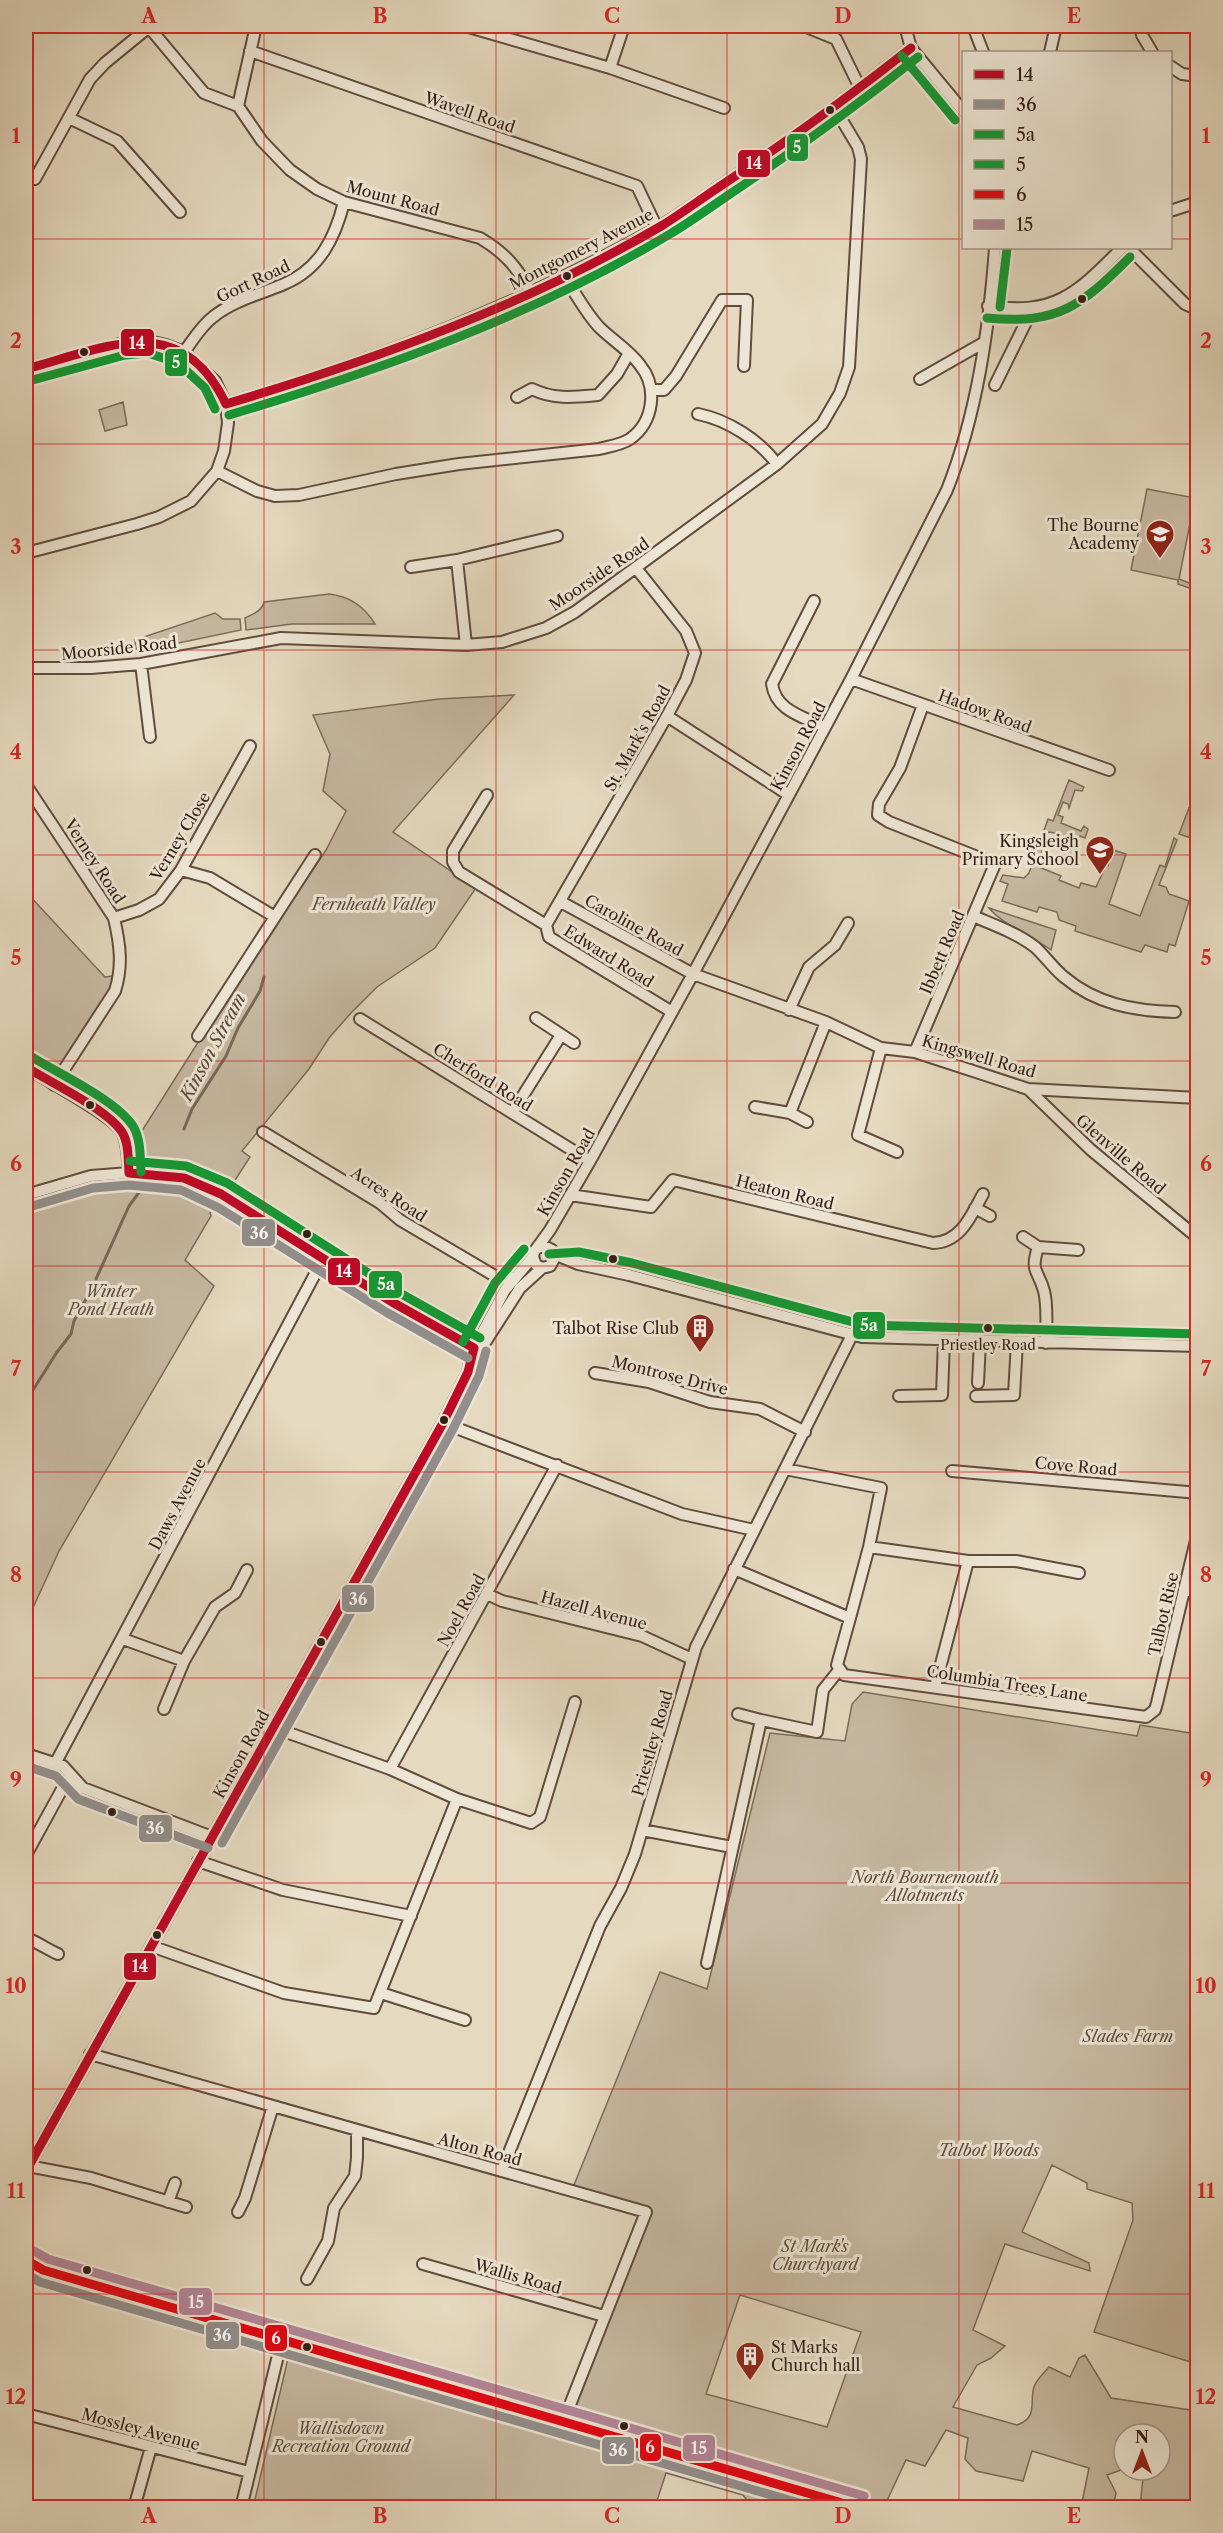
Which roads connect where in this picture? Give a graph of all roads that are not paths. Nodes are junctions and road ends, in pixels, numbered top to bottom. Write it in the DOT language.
graph roads {
  1 [pos="149,26"];
  2 [pos="256,26"];
  3 [pos="465,26"];
  4 [pos="624,26"];
  5 [pos="804,26"];
  6 [pos="905,26"];
  7 [pos="973,26"];
  8 [pos="1056,26"];
  9 [pos="1140,26"];
  10 [pos="911,48"];
  11 [pos="250,51"];
  12 [pos="983,51"];
  13 [pos="1050,51"];
  14 [pos="1151,51"];
  15 [pos="1172,67"];
  16 [pos="609,68"];
  17 [pos="1197,76"];
  18 [pos="860,88"];
  19 [pos="238,106"];
  20 [pos="834,107"];
  21 [pos="724,108"];
  22 [pos="962,111"];
  23 [pos="69,117"];
  24 [pos="35,179"];
  25 [pos="344,202"];
  26 [pos="1197,202"];
  27 [pos="1172,210"];
  28 [pos="180,212"];
  29 [pos="657,228"];
  30 [pos="995,249"];
  31 [pos="1121,249"];
  32 [pos="1130,249"];
  33 [pos="565,278"];
  34 [pos="532,293"];
  35 [pos="988,306"];
  36 [pos="1028,309"];
  37 [pos="1197,310"];
  38 [pos="983,343"];
  39 [pos="184,352"];
  40 [pos="629,353"];
  41 [pos="744,366"];
  42 [pos="26,369"];
  43 [pos="920,379"];
  44 [pos="995,386"];
  45 [pos="651,390"];
  46 [pos="517,397"];
  47 [pos="226,404"];
  48 [pos="698,414"];
  49 [pos="777,464"];
  50 [pos="217,471"];
  51 [pos="557,536"];
  52 [pos="26,555"];
  53 [pos="457,560"];
  54 [pos="411,567"];
  55 [pos="636,568"];
  56 [pos="814,601"];
  57 [pos="466,645"];
  58 [pos="141,664"];
  59 [pos="26,668"];
  60 [pos="851,679"];
  61 [pos="923,705"];
  62 [pos="667,716"];
  63 [pos="824,727"];
  64 [pos="150,737"];
  65 [pos="250,746"];
  66 [pos="1109,770"];
  67 [pos="26,785"];
  68 [pos="488,795"];
  69 [pos="789,795"];
  70 [pos="315,855"];
  71 [pos="181,870"];
  72 [pos="561,902"];
  73 [pos="973,916"];
  74 [pos="275,917"];
  75 [pos="114,918"];
  76 [pos="848,923"];
  77 [pos="546,925"];
  78 [pos="693,974"];
  79 [pos="789,1010"];
  80 [pos="672,1012"];
  81 [pos="1175,1012"];
  82 [pos="536,1018"];
  83 [pos="360,1019"];
  84 [pos="826,1022"];
  85 [pos="561,1035"];
  86 [pos="198,1036"];
  87 [pos="574,1043"];
  88 [pos="881,1048"];
  89 [pos="915,1052"];
  90 [pos="26,1067"];
  91 [pos="54,1086"];
  92 [pos="1028,1089"];
  93 [pos="1197,1098"];
  94 [pos="755,1107"];
  95 [pos="512,1113"];
  96 [pos="790,1113"];
  97 [pos="807,1122"];
  98 [pos="262,1132"];
  99 [pos="897,1152"];
  100 [pos="590,1161"];
  101 [pos="129,1173"];
  102 [pos="983,1194"];
  103 [pos="26,1195"];
  104 [pos="570,1195"];
  105 [pos="975,1208"];
  106 [pos="990,1216"];
  107 [pos="550,1230"];
  108 [pos="1023,1237"];
  109 [pos="1197,1238"];
  110 [pos="1038,1246"];
  111 [pos="1078,1250"];
  112 [pos="553,1252"];
  113 [pos="535,1253"];
  114 [pos="323,1259"];
  115 [pos="578,1264"];
  116 [pos="546,1267"];
  117 [pos="513,1278"];
  118 [pos="500,1279"];
  119 [pos="505,1290"];
  120 [pos="852,1335"];
  121 [pos="944,1340"];
  122 [pos="980,1341"];
  123 [pos="1017,1342"];
  124 [pos="1046,1343"];
  125 [pos="1197,1346"];
  126 [pos="474,1348"];
  127 [pos="595,1373"];
  128 [pos="978,1383"];
  129 [pos="899,1396"];
  130 [pos="975,1396"];
  131 [pos="443,1423"];
  132 [pos="805,1432"];
  133 [pos="557,1465"];
  134 [pos="785,1469"];
  135 [pos="952,1471"];
  136 [pos="1197,1493"];
  137 [pos="754,1530"];
  138 [pos="1197,1532"];
  139 [pos="869,1547"];
  140 [pos="968,1561"];
  141 [pos="734,1569"];
  142 [pos="247,1570"];
  143 [pos="1079,1573"];
  144 [pos="1184,1589"];
  145 [pos="1197,1592"];
  146 [pos="487,1594"];
  147 [pos="850,1618"];
  148 [pos="123,1639"];
  149 [pos="692,1659"];
  150 [pos="184,1661"];
  151 [pos="841,1672"];
  152 [pos="935,1687"];
  153 [pos="574,1702"];
  154 [pos="1157,1703"];
  155 [pos="164,1709"];
  156 [pos="738,1714"];
  157 [pos="761,1720"];
  158 [pos="273,1727"];
  159 [pos="26,1754"];
  160 [pos="56,1762"];
  161 [pos="390,1769"];
  162 [pos="73,1778"];
  163 [pos="457,1799"];
  164 [pos="642,1830"];
  165 [pos="212,1837"];
  166 [pos="732,1846"];
  167 [pos="26,1855"];
  168 [pos="198,1861"];
  169 [pos="411,1916"];
  170 [pos="26,1938"];
  171 [pos="151,1946"];
  172 [pos="58,1954"];
  173 [pos="707,1963"];
  174 [pos="381,1993"];
  175 [pos="465,2020"];
  176 [pos="90,2054"];
  177 [pos="273,2106"];
  178 [pos="357,2130"];
  179 [pos="27,2168"];
  180 [pos="502,2170"];
  181 [pos="175,2183"];
  182 [pos="168,2202"];
  183 [pos="186,2207"];
  184 [pos="238,2212"];
  185 [pos="26,2260"];
  186 [pos="423,2264"];
  187 [pos="26,2268"];
  188 [pos="44,2270"];
  189 [pos="307,2280"];
  190 [pos="604,2316"];
  191 [pos="282,2338"];
  192 [pos="26,2414"];
  193 [pos="564,2420"];
  194 [pos="151,2446"];
  195 [pos="249,2472"];
  196 [pos="134,2508"];
  197 [pos="241,2508"];
  198 [pos="861,2508"];
  1 -- 19 [label="street"];
  1 -- 23 [label="street"];
  2 -- 11 [label="street"];
  3 -- 16 [label="street"];
  4 -- 16 [label="street"];
  5 -- 18 [label="street"];
  6 -- 10 [label="street"];
  7 -- 12 [label="street"];
  8 -- 13 [label="street"];
  9 -- 14 [label="street"];
  10 -- 18 [label="street, Montgomery Avenue"];
  10 -- 22 [label="street"];
  11 -- 19 [label="street"];
  11 -- 29 [label="street, Wavell Road"];
  15 -- 17 [label="street"];
  16 -- 21 [label="street"];
  18 -- 20 [label="street, Montgomery Avenue"];
  19 -- 25 [label="street, Mount Road"];
  20 -- 29 [label="street, Montgomery Avenue"];
  20 -- 49 [label="street, Moorside Road"];
  23 -- 24 [label="street"];
  23 -- 28 [label="street"];
  25 -- 34 [label="street, Mount Road"];
  25 -- 39 [label="street, Gort Road"];
  26 -- 27 [label="street"];
  29 -- 33 [label="street, Montgomery Avenue"];
  30 -- 35 [label="street, Kinson Road"];
  31 -- 36 [label="street"];
  32 -- 37 [label="street"];
  33 -- 34 [label="street, Montgomery Avenue"];
  33 -- 40 [label="street"];
  34 -- 47 [label="street, Montgomery Avenue"];
  35 -- 36 [label="street"];
  35 -- 38 [label="street, Kinson Road"];
  36 -- 44 [label="street"];
  38 -- 43 [label="street"];
  38 -- 60 [label="street, Kinson Road"];
  39 -- 42 [label="street"];
  39 -- 47 [label="street"];
  40 -- 45 [label="street"];
  40 -- 46 [label="street"];
  41 -- 45 [label="street"];
  45 -- 50 [label="street"];
  47 -- 50 [label="street"];
  48 -- 49 [label="street"];
  49 -- 55 [label="street, Moorside Road"];
  50 -- 52 [label="street"];
  51 -- 53 [label="street"];
  53 -- 54 [label="street"];
  53 -- 57 [label="street"];
  55 -- 57 [label="street, Moorside Road"];
  55 -- 62 [label="street, St. Mark's Road"];
  56 -- 63 [label="street"];
  57 -- 58 [label="street, Moorside Road"];
  58 -- 59 [label="street, Moorside Road"];
  58 -- 64 [label="street"];
  60 -- 61 [label="street, Hadow Road"];
  60 -- 63 [label="street, Kinson Road"];
  61 -- 66 [label="street, Hadow Road"];
  61 -- 73 [label="street, Ibbett Road"];
  62 -- 69 [label="street"];
  62 -- 72 [label="street, St. Mark's Road"];
  63 -- 69 [label="street, Kinson Road"];
  65 -- 71 [label="street, Verney Close"];
  67 -- 75 [label="street, Verney Road"];
  68 -- 77 [label="street, Edward Road"];
  69 -- 78 [label="street, Kinson Road"];
  70 -- 74 [label="street"];
  71 -- 74 [label="street"];
  71 -- 75 [label="street, Verney Close"];
  72 -- 77 [label="street, St. Mark's Road"];
  72 -- 78 [label="street, Caroline Road"];
  73 -- 81 [label="street"];
  73 -- 89 [label="street, Ibbett Road"];
  74 -- 86 [label="street"];
  75 -- 91 [label="street, Verney Road"];
  76 -- 79 [label="street"];
  77 -- 80 [label="street, Edward Road"];
  78 -- 79 [label="street, Kingswell Road"];
  78 -- 80 [label="street, Kinson Road"];
  79 -- 84 [label="street, Kingswell Road"];
  80 -- 100 [label="street, Kinson Road"];
  82 -- 85 [label="street"];
  83 -- 95 [label="street, Cherford Road"];
  84 -- 88 [label="street, Kingswell Road"];
  84 -- 96 [label="street"];
  85 -- 87 [label="street"];
  85 -- 95 [label="street"];
  88 -- 89 [label="street, Kingswell Road"];
  88 -- 99 [label="street"];
  89 -- 92 [label="street, Kingswell Road"];
  90 -- 91 [label="street"];
  91 -- 101 [label="street"];
  92 -- 93 [label="street, Kingswell Road"];
  92 -- 109 [label="street, Glenville Road"];
  94 -- 96 [label="street"];
  95 -- 100 [label="street, Cherford Road"];
  96 -- 97 [label="street"];
  98 -- 118 [label="street, Acres Road"];
  100 -- 104 [label="street, Kinson Road"];
  101 -- 103 [label="street"];
  101 -- 114 [label="street"];
  102 -- 105 [label="street, Heaton Road"];
  104 -- 105 [label="street, Heaton Road"];
  104 -- 107 [label="street, Kinson Road"];
  105 -- 106 [label="street"];
  107 -- 112 [label="street, Kinson Road"];
  107 -- 113 [label="street, Kinson Road"];
  108 -- 110 [label="street"];
  110 -- 111 [label="street"];
  110 -- 124 [label="street"];
  112 -- 113 [label="street"];
  112 -- 115 [label="street"];
  112 -- 116 [label="street, Kinson Road"];
  113 -- 116 [label="street"];
  113 -- 117 [label="street, Kinson Road"];
  114 -- 126 [label="street"];
  114 -- 148 [label="street, Daws Avenue"];
  115 -- 116 [label="street"];
  115 -- 120 [label="street"];
  116 -- 126 [label="street, Kinson Road"];
  117 -- 118 [label="street"];
  117 -- 119 [label="street, Kinson Road"];
  118 -- 119 [label="street"];
  119 -- 126 [label="street, Kinson Road"];
  120 -- 121 [label="street"];
  120 -- 132 [label="street, Priestley Road"];
  121 -- 122 [label="street"];
  121 -- 129 [label="street"];
  122 -- 123 [label="street"];
  122 -- 128 [label="street"];
  123 -- 124 [label="street"];
  123 -- 130 [label="street"];
  124 -- 125 [label="street"];
  126 -- 131 [label="street, Kinson Road"];
  127 -- 132 [label="street, Montrose Drive"];
  131 -- 133 [label="street"];
  131 -- 158 [label="street, Kinson Road"];
  132 -- 134 [label="street, Priestley Road"];
  133 -- 137 [label="street"];
  133 -- 146 [label="street, Noel Road"];
  134 -- 137 [label="street, Priestley Road"];
  134 -- 139 [label="street"];
  135 -- 136 [label="street, Cove Road"];
  137 -- 141 [label="street, Priestley Road"];
  138 -- 144 [label="street, Talbot Rise"];
  139 -- 140 [label="street"];
  139 -- 147 [label="street"];
  140 -- 143 [label="street"];
  140 -- 152 [label="street"];
  141 -- 147 [label="street"];
  141 -- 149 [label="street, Priestley Road"];
  142 -- 150 [label="street"];
  144 -- 145 [label="street"];
  144 -- 154 [label="street, Talbot Rise"];
  146 -- 149 [label="street, Hazell Avenue"];
  146 -- 161 [label="street, Noel Road"];
  147 -- 151 [label="street"];
  148 -- 150 [label="street"];
  148 -- 160 [label="street, Daws Avenue"];
  149 -- 164 [label="street, Priestley Road"];
  150 -- 155 [label="street"];
  151 -- 152 [label="street, Columbia Trees Lane"];
  151 -- 157 [label="street"];
  152 -- 154 [label="street, Columbia Trees Lane"];
  153 -- 163 [label="street"];
  156 -- 157 [label="street"];
  157 -- 166 [label="street"];
  158 -- 161 [label="street"];
  158 -- 165 [label="street, Kinson Road"];
  159 -- 160 [label="street"];
  160 -- 162 [label="street"];
  161 -- 163 [label="street"];
  162 -- 165 [label="street"];
  162 -- 167 [label="street"];
  163 -- 169 [label="street"];
  164 -- 166 [label="street"];
  164 -- 180 [label="street, Priestley Road"];
  165 -- 168 [label="street, Kinson Road"];
  166 -- 173 [label="street"];
  168 -- 169 [label="street"];
  168 -- 171 [label="street, Kinson Road"];
  169 -- 174 [label="street"];
  170 -- 172 [label="street"];
  171 -- 174 [label="street"];
  171 -- 176 [label="street, Kinson Road"];
  174 -- 175 [label="street"];
  176 -- 177 [label="street, Alton Road"];
  176 -- 179 [label="street, Kinson Road"];
  177 -- 178 [label="street, Alton Road"];
  177 -- 184 [label="street"];
  178 -- 180 [label="street, Alton Road"];
  178 -- 189 [label="street"];
  179 -- 182 [label="street"];
  180 -- 190 [label="street, Alton Road"];
  181 -- 182 [label="street"];
  182 -- 183 [label="street"];
  185 -- 188 [label="main road"];
  186 -- 190 [label="street, Wallis Road"];
  187 -- 188 [label="main road"];
  188 -- 191 [label="main road"];
  190 -- 193 [label="street, Alton Road"];
  191 -- 193 [label="main road"];
  191 -- 195 [label="street"];
  192 -- 194 [label="street, Mossley Avenue"];
  193 -- 198 [label="main road"];
  194 -- 195 [label="street, Mossley Avenue"];
  194 -- 196 [label="street"];
  195 -- 197 [label="street"];
}
